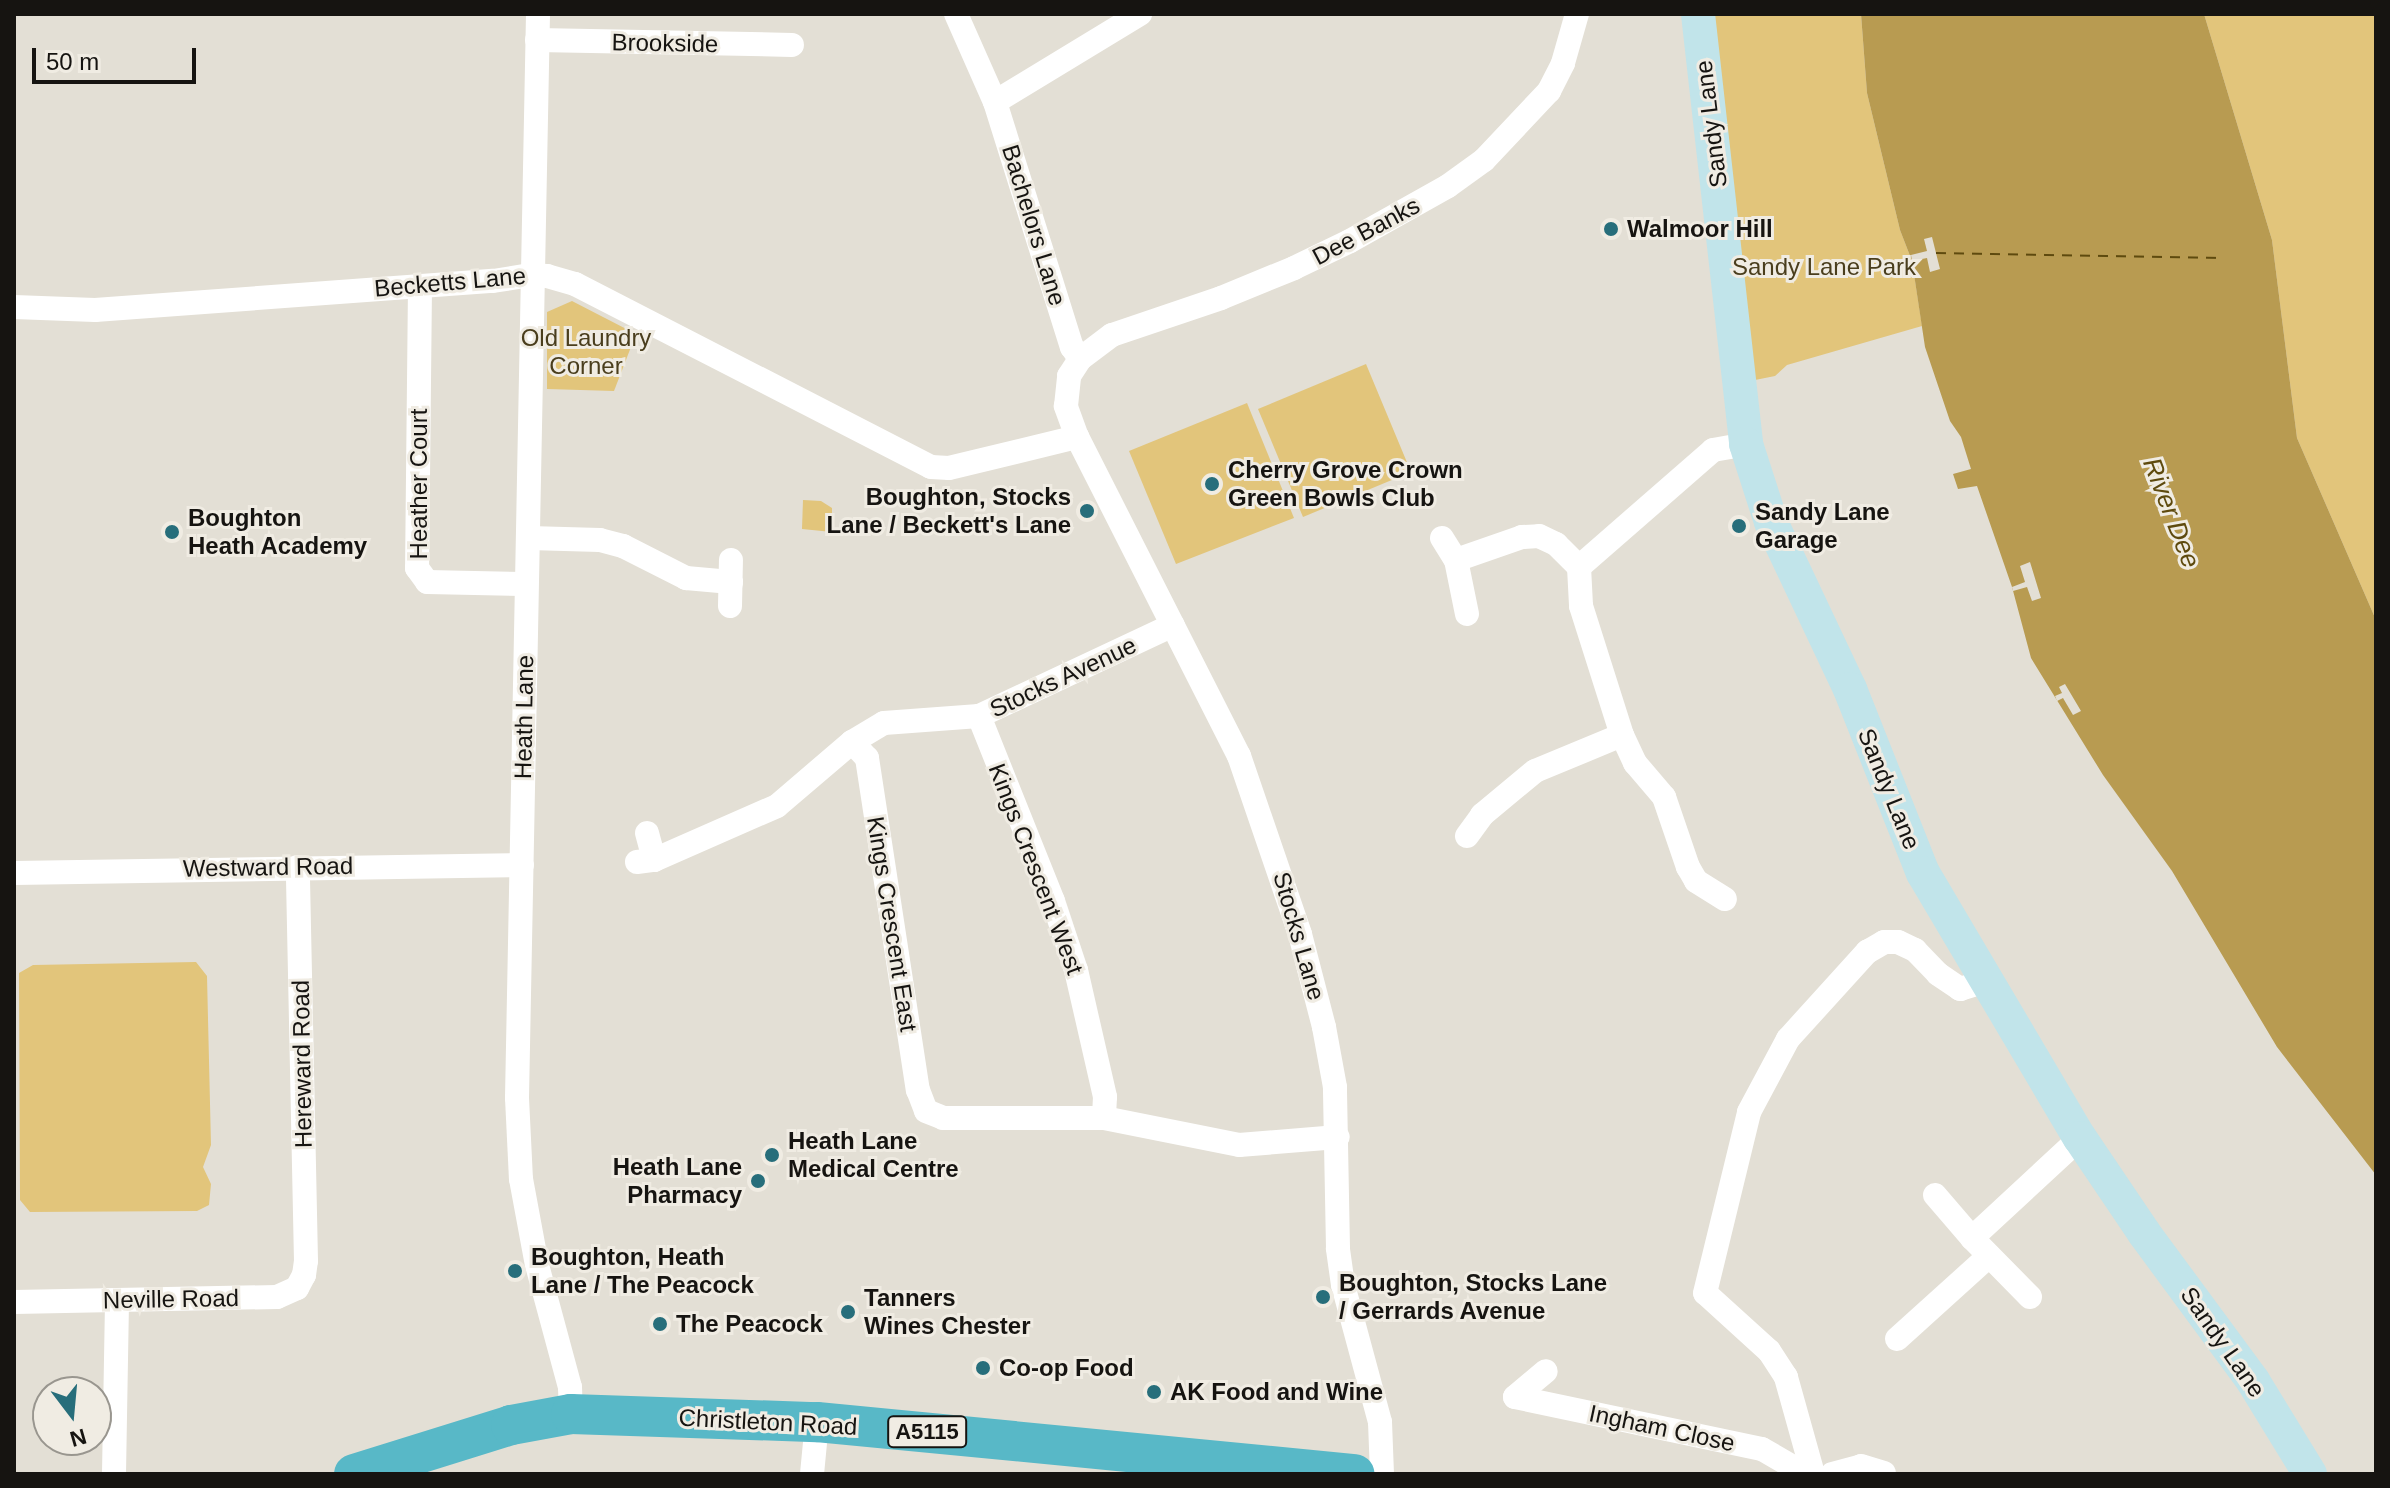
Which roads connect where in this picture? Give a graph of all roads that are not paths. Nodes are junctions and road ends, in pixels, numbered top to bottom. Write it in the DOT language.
graph roads {
  1 [pos="538,14"];
  2 [pos="956,14"];
  3 [pos="1140,14"];
  4 [pos="1577,14"];
  5 [pos="1698,14"];
  6 [pos="537,40"];
  7 [pos="792,45"];
  8 [pos="995,102"];
  9 [pos="530,275"];
  10 [pos="420,286"];
  11 [pos="14,307"];
  12 [pos="1080,359"];
  13 [pos="1077,437"];
  14 [pos="1746,444"];
  15 [pos="529,538"];
  16 [pos="1442,538"];
  17 [pos="1456,560"];
  18 [pos="1579,567"];
  19 [pos="525,584"];
  20 [pos="730,584"];
  21 [pos="1467,614"];
  22 [pos="1173,625"];
  23 [pos="979,716"];
  24 [pos="1622,735"];
  25 [pos="852,742"];
  26 [pos="647,833"];
  27 [pos="1467,836"];
  28 [pos="522,865"];
  29 [pos="298,867"];
  30 [pos="14,873"];
  31 [pos="1725,899"];
  32 [pos="1987,981"];
  33 [pos="1104,1118"];
  34 [pos="1338,1137"];
  35 [pos="2080,1138"];
  36 [pos="1935,1195"];
  37 [pos="1972,1238"];
  38 [pos="1989,1256"];
  39 [pos="306,1261"];
  40 [pos="2030,1297"];
  41 [pos="117,1300"];
  42 [pos="14,1302"];
  43 [pos="1897,1339"];
  44 [pos="1546,1371"];
  45 [pos="571,1414"];
  46 [pos="817,1422"];
  47 [pos="366,1470"];
  48 [pos="1280,1470"];
  49 [pos="1884,1473"];
  50 [pos="114,1474"];
  51 [pos="812,1474"];
  52 [pos="1354,1474"];
  53 [pos="1382,1474"];
  54 [pos="1805,1474"];
  55 [pos="1813,1474"];
  56 [pos="1832,1474"];
  57 [pos="2310,1474"];
  1 -- 6 [label="street, Heath Lane"];
  2 -- 8 [label="street, Bachelors Lane"];
  3 -- 8 [label="street"];
  4 -- 12 [label="street, Dee Banks"];
  5 -- 14 [label="main road, Sandy Lane"];
  6 -- 7 [label="street, Brookside"];
  6 -- 9 [label="street, Heath Lane"];
  8 -- 12 [label="street, Bachelors Lane"];
  9 -- 10 [label="street, Becketts Lane"];
  9 -- 13 [label="street, Becketts Lane"];
  9 -- 15 [label="street, Heath Lane"];
  10 -- 11 [label="street, Becketts Lane"];
  10 -- 19 [label="street, Heather Court"];
  12 -- 13 [label="street"];
  13 -- 22 [label="street, Stocks Lane"];
  14 -- 18 [label="street"];
  14 -- 32 [label="main road, Sandy Lane"];
  15 -- 19 [label="street, Heath Lane"];
  15 -- 20 [label="street"];
  16 -- 17 [label="street"];
  17 -- 18 [label="street"];
  17 -- 21 [label="street"];
  18 -- 24 [label="street"];
  19 -- 28 [label="street, Heath Lane"];
  22 -- 23 [label="street, Stocks Avenue"];
  22 -- 34 [label="street, Stocks Lane"];
  23 -- 25 [label="street, Stocks Avenue"];
  23 -- 33 [label="street, Kings Crescent West"];
  24 -- 27 [label="street"];
  24 -- 31 [label="street"];
  25 -- 26 [label="street, Stocks Avenue"];
  25 -- 33 [label="street, Kings Crescent East"];
  28 -- 29 [label="street, Westward Road"];
  28 -- 45 [label="street, Heath Lane"];
  29 -- 30 [label="street, Westward Road"];
  29 -- 39 [label="street, Hereward Road"];
  32 -- 35 [label="main road, Sandy Lane"];
  32 -- 55 [label="street"];
  33 -- 34 [label="street"];
  34 -- 53 [label="street, Stocks Lane"];
  35 -- 37 [label="street"];
  35 -- 57 [label="main road, Sandy Lane"];
  36 -- 37 [label="street"];
  37 -- 38 [label="street"];
  38 -- 40 [label="street"];
  38 -- 43 [label="street"];
  39 -- 41 [label="street, Neville Road"];
  41 -- 42 [label="street, Neville Road"];
  41 -- 50 [label="street"];
  44 -- 54 [label="street, Ingham Close"];
  45 -- 46 [label="highway, Christleton Road / A5115"];
  45 -- 47 [label="highway, Christleton Road / A5115"];
  46 -- 48 [label="highway, Christleton Road / A5115"];
  46 -- 51 [label="street"];
  48 -- 52 [label="highway, Christleton Road / A5115"];
  49 -- 56 [label="street"];
}
